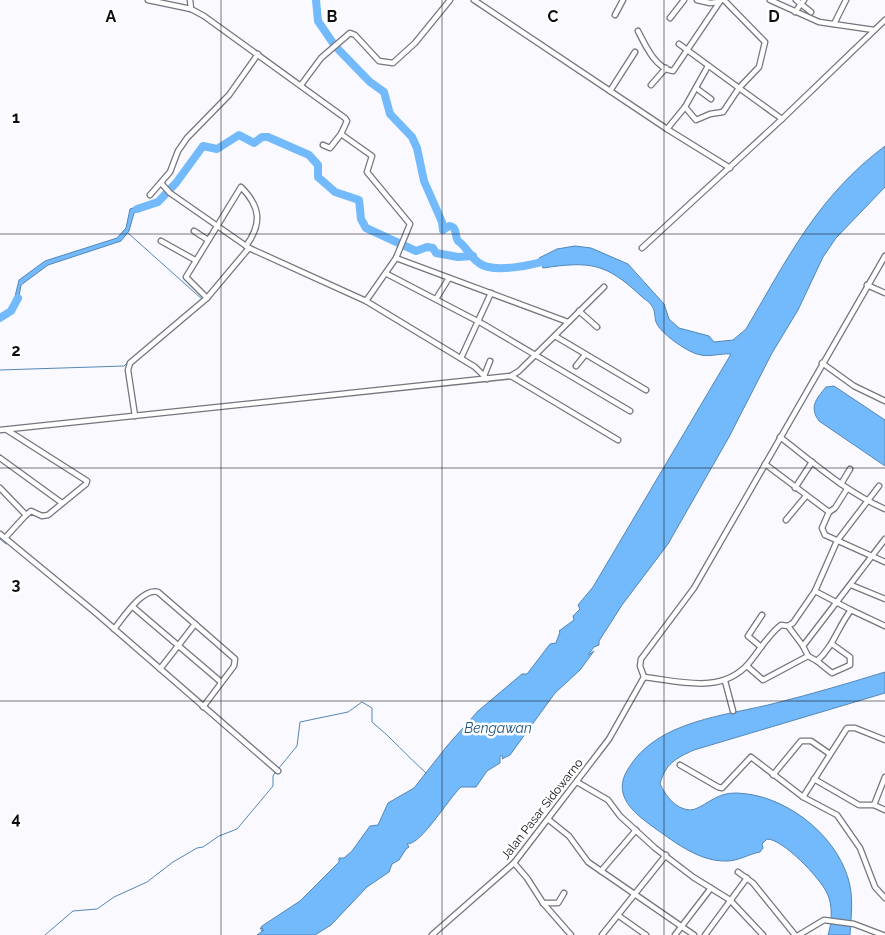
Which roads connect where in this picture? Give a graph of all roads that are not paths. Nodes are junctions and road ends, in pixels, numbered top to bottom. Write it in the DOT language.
graph roads {
  1 [pos="148,0"];
  2 [pos="190,0"];
  3 [pos="450,0"];
  4 [pos="474,0"];
  5 [pos="623,0"];
  6 [pos="684,0"];
  7 [pos="696,0"];
  8 [pos="770,0"];
  9 [pos="796,0"];
  10 [pos="846,0"];
  11 [pos="157,1"];
  12 [pos="721,1"];
  13 [pos="803,2"];
  14 [pos="191,9"];
  15 [pos="795,12"];
  16 [pos="812,12"];
  17 [pos="615,15"];
  18 [pos="670,18"];
  19 [pos="885,20"];
  20 [pos="834,24"];
  21 [pos="874,30"];
  22 [pos="638,31"];
  23 [pos="679,44"];
  24 [pos="635,52"];
  25 [pos="687,52"];
  26 [pos="258,54"];
  27 [pos="708,66"];
  28 [pos="666,68"];
  29 [pos="301,85"];
  30 [pos="651,85"];
  31 [pos="696,88"];
  32 [pos="740,88"];
  33 [pos="610,91"];
  34 [pos="711,99"];
  35 [pos="685,107"];
  36 [pos="782,120"];
  37 [pos="666,129"];
  38 [pos="341,134"];
  39 [pos="323,145"];
  40 [pos="730,168"];
  41 [pos="162,184"];
  42 [pos="150,195"];
  43 [pos="217,226"];
  44 [pos="194,231"];
  45 [pos="208,240"];
  46 [pos="161,241"];
  47 [pos="248,247"];
  48 [pos="642,248"];
  49 [pos="885,256"];
  50 [pos="396,258"];
  51 [pos="196,260"];
  52 [pos="880,264"];
  53 [pos="885,267"];
  54 [pos="387,274"];
  55 [pos="449,278"];
  56 [pos="867,285"];
  57 [pos="604,287"];
  58 [pos="491,293"];
  59 [pos="885,294"];
  60 [pos="206,297"];
  61 [pos="436,298"];
  62 [pos="366,301"];
  63 [pos="579,311"];
  64 [pos="479,322"];
  65 [pos="568,322"];
  66 [pos="597,327"];
  67 [pos="555,336"];
  68 [pos="585,354"];
  69 [pos="536,355"];
  70 [pos="461,358"];
  71 [pos="490,361"];
  72 [pos="822,363"];
  73 [pos="576,366"];
  74 [pos="511,376"];
  75 [pos="486,377"];
  76 [pos="646,390"];
  77 [pos="885,401"];
  78 [pos="630,411"];
  79 [pos="135,416"];
  80 [pos="0,430"];
  81 [pos="7,430"];
  82 [pos="780,437"];
  83 [pos="618,440"];
  84 [pos="1,460"];
  85 [pos="812,462"];
  86 [pos="765,464"];
  87 [pos="850,469"];
  88 [pos="840,484"];
  89 [pos="879,486"];
  90 [pos="0,488"];
  91 [pos="795,488"];
  92 [pos="847,489"];
  93 [pos="806,496"];
  94 [pos="866,501"];
  95 [pos="62,503"];
  96 [pos="885,510"];
  97 [pos="829,512"];
  98 [pos="26,514"];
  99 [pos="786,520"];
  100 [pos="0,534"];
  101 [pos="5,538"];
  102 [pos="885,539"];
  103 [pos="837,541"];
  104 [pos="872,556"];
  105 [pos="885,562"];
  106 [pos="851,585"];
  107 [pos="815,591"];
  108 [pos="885,599"];
  109 [pos="836,604"];
  110 [pos="133,607"];
  111 [pos="851,610"];
  112 [pos="762,615"];
  113 [pos="195,624"];
  114 [pos="788,626"];
  115 [pos="885,626"];
  116 [pos="114,629"];
  117 [pos="832,644"];
  118 [pos="178,645"];
  119 [pos="803,646"];
  120 [pos="761,647"];
  121 [pos="808,656"];
  122 [pos="817,661"];
  123 [pos="747,666"];
  124 [pos="160,669"];
  125 [pos="644,677"];
  126 [pos="726,681"];
  127 [pos="221,682"];
  128 [pos="203,707"];
  129 [pos="733,711"];
  130 [pos="885,740"];
  131 [pos="830,754"];
  132 [pos="680,765"];
  133 [pos="278,771"];
  134 [pos="773,775"];
  135 [pos="885,777"];
  136 [pos="814,779"];
  137 [pos="577,782"];
  138 [pos="803,797"];
  139 [pos="874,805"];
  140 [pos="885,810"];
  141 [pos="549,820"];
  142 [pos="636,830"];
  143 [pos="666,855"];
  144 [pos="514,863"];
  145 [pos="601,871"];
  146 [pos="738,872"];
  147 [pos="747,878"];
  148 [pos="711,888"];
  149 [pos="564,893"];
  150 [pos="636,894"];
  151 [pos="885,898"];
  152 [pos="730,900"];
  153 [pos="543,904"];
  154 [pos="619,916"];
  155 [pos="681,927"];
  156 [pos="432,935"];
  157 [pos="571,935"];
  158 [pos="602,935"];
  159 [pos="646,935"];
  160 [pos="675,935"];
  161 [pos="694,935"];
  162 [pos="705,935"];
  163 [pos="763,935"];
  164 [pos="795,935"];
  165 [pos="799,935"];
  166 [pos="883,935"];
  1 -- 11 [label="street"];
  2 -- 14 [label="street"];
  3 -- 29 [label="street"];
  4 -- 33 [label="street"];
  5 -- 17 [label="street"];
  6 -- 18 [label="street"];
  7 -- 12 [label="street"];
  8 -- 15 [label="street"];
  9 -- 13 [label="street"];
  10 -- 20 [label="street"];
  11 -- 14 [label="street"];
  12 -- 25 [label="street"];
  12 -- 32 [label="street"];
  13 -- 15 [label="street"];
  13 -- 16 [label="street"];
  14 -- 26 [label="street"];
  15 -- 20 [label="street"];
  19 -- 21 [label="street"];
  20 -- 21 [label="street"];
  21 -- 36 [label="street"];
  22 -- 28 [label="street"];
  23 -- 25 [label="street"];
  24 -- 33 [label="street"];
  25 -- 27 [label="street"];
  25 -- 28 [label="street"];
  26 -- 29 [label="street"];
  26 -- 41 [label="street"];
  27 -- 31 [label="street"];
  27 -- 32 [label="street"];
  28 -- 30 [label="street"];
  29 -- 38 [label="street"];
  31 -- 34 [label="street"];
  31 -- 35 [label="street"];
  32 -- 35 [label="street"];
  32 -- 36 [label="street"];
  33 -- 37 [label="street"];
  35 -- 37 [label="street"];
  36 -- 40 [label="street"];
  37 -- 40 [label="street"];
  38 -- 39 [label="street"];
  38 -- 50 [label="street"];
  40 -- 48 [label="street"];
  41 -- 42 [label="street"];
  41 -- 43 [label="street"];
  43 -- 45 [label="street"];
  43 -- 47 [label="street"];
  43 -- 47 [label="street"];
  44 -- 45 [label="street"];
  45 -- 51 [label="street"];
  46 -- 51 [label="street"];
  47 -- 60 [label="street"];
  47 -- 62 [label="street"];
  49 -- 52 [label="street"];
  50 -- 54 [label="street"];
  50 -- 55 [label="street"];
  51 -- 60 [label="street"];
  52 -- 53 [label="street"];
  52 -- 56 [label="street"];
  54 -- 61 [label="street"];
  54 -- 62 [label="street"];
  55 -- 58 [label="street"];
  55 -- 61 [label="street"];
  56 -- 59 [label="street"];
  56 -- 72 [label="street"];
  57 -- 63 [label="street"];
  58 -- 64 [label="street"];
  58 -- 65 [label="street"];
  60 -- 79 [label="street"];
  61 -- 64 [label="street"];
  62 -- 70 [label="street"];
  63 -- 65 [label="street"];
  63 -- 66 [label="street"];
  64 -- 69 [label="street"];
  64 -- 70 [label="street"];
  65 -- 67 [label="street"];
  67 -- 68 [label="street"];
  67 -- 69 [label="street"];
  68 -- 73 [label="street"];
  68 -- 76 [label="street"];
  69 -- 74 [label="street"];
  69 -- 78 [label="street"];
  70 -- 75 [label="street"];
  71 -- 75 [label="street"];
  72 -- 77 [label="street"];
  72 -- 82 [label="street"];
  74 -- 75 [label="street"];
  74 -- 83 [label="street"];
  75 -- 79 [label="street"];
  79 -- 81 [label="street"];
  80 -- 81 [label="street"];
  81 -- 95 [label="street"];
  82 -- 85 [label="street"];
  82 -- 86 [label="street"];
  84 -- 95 [label="street"];
  85 -- 88 [label="street"];
  85 -- 91 [label="street"];
  86 -- 91 [label="street"];
  86 -- 125 [label="street"];
  87 -- 88 [label="street"];
  88 -- 92 [label="street"];
  89 -- 94 [label="street"];
  90 -- 98 [label="street"];
  91 -- 93 [label="street"];
  92 -- 94 [label="street"];
  92 -- 97 [label="street"];
  93 -- 97 [label="street"];
  93 -- 99 [label="street"];
  94 -- 96 [label="street"];
  94 -- 103 [label="street"];
  95 -- 98 [label="street"];
  97 -- 103 [label="street"];
  98 -- 101 [label="street"];
  100 -- 101 [label="street"];
  101 -- 116 [label="street"];
  102 -- 104 [label="street"];
  103 -- 104 [label="street"];
  103 -- 107 [label="street"];
  104 -- 105 [label="street"];
  104 -- 106 [label="street"];
  106 -- 108 [label="street"];
  106 -- 109 [label="street"];
  107 -- 109 [label="street"];
  107 -- 114 [label="street"];
  109 -- 111 [label="street"];
  109 -- 119 [label="street"];
  110 -- 113 [label="street"];
  110 -- 116 [label="street"];
  110 -- 118 [label="street"];
  111 -- 115 [label="street"];
  111 -- 117 [label="street"];
  112 -- 120 [label="street"];
  113 -- 118 [label="street"];
  113 -- 127 [label="street"];
  114 -- 119 [label="street"];
  114 -- 120 [label="street"];
  116 -- 124 [label="street"];
  117 -- 122 [label="street"];
  117 -- 122 [label="street"];
  118 -- 124 [label="street"];
  118 -- 127 [label="street"];
  119 -- 121 [label="street"];
  120 -- 123 [label="street"];
  121 -- 122 [label="street"];
  121 -- 123 [label="street"];
  123 -- 126 [label="street"];
  124 -- 128 [label="street"];
  125 -- 126 [label="street"];
  125 -- 137 [label="street, Jalan Pasar Sidowarno"];
  126 -- 129 [label="street"];
  127 -- 128 [label="street"];
  128 -- 133 [label="street"];
  130 -- 131 [label="street"];
  131 -- 134 [label="street"];
  131 -- 136 [label="street"];
  132 -- 134 [label="street"];
  134 -- 138 [label="street"];
  135 -- 139 [label="street"];
  136 -- 138 [label="street"];
  136 -- 139 [label="street"];
  137 -- 141 [label="street, Jalan Pasar Sidowarno"];
  137 -- 142 [label="street"];
  138 -- 151 [label="street"];
  139 -- 140 [label="street"];
  141 -- 144 [label="street, Jalan Pasar Sidowarno"];
  141 -- 145 [label="street"];
  142 -- 143 [label="street"];
  142 -- 145 [label="street"];
  143 -- 148 [label="street"];
  143 -- 150 [label="street"];
  144 -- 153 [label="street"];
  144 -- 156 [label="street, Jalan Pasar Sidowarno"];
  145 -- 150 [label="street"];
  146 -- 147 [label="street"];
  147 -- 152 [label="street"];
  147 -- 164 [label="street"];
  148 -- 152 [label="street"];
  148 -- 155 [label="street"];
  149 -- 153 [label="street"];
  150 -- 154 [label="street"];
  150 -- 155 [label="street"];
  152 -- 162 [label="street"];
  152 -- 163 [label="street"];
  153 -- 157 [label="street"];
  154 -- 158 [label="street"];
  154 -- 159 [label="street"];
  155 -- 160 [label="street"];
  155 -- 161 [label="street"];
  165 -- 166 [label="street"];
}
